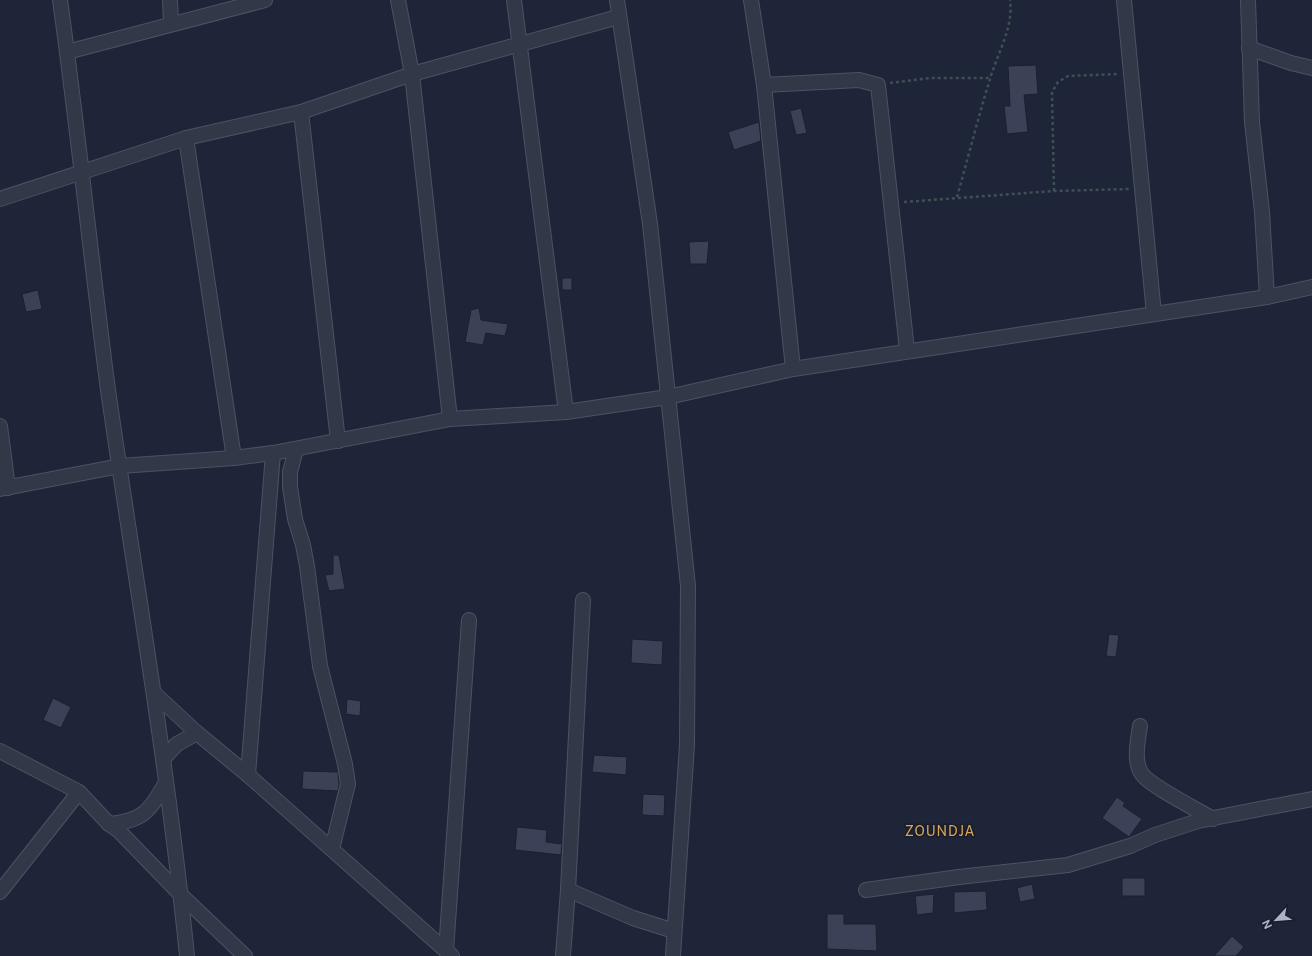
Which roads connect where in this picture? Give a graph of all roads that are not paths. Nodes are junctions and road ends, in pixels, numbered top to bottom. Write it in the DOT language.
graph roads {
  1 [pos="60,0"];
  2 [pos="170,0"];
  3 [pos="265,0"];
  4 [pos="398,0"];
  5 [pos="514,0"];
  6 [pos="617,0"];
  7 [pos="751,0"];
  8 [pos="1124,0"];
  9 [pos="1248,0"];
  10 [pos="618,17"];
  11 [pos="171,24"];
  12 [pos="520,44"];
  13 [pos="1249,48"];
  14 [pos="67,52"];
  15 [pos="1312,68"];
  16 [pos="412,74"];
  17 [pos="764,86"];
  18 [pos="301,112"];
  19 [pos="186,138"];
  20 [pos="82,173"];
  21 [pos="0,199"];
  22 [pos="1312,288"];
  23 [pos="1267,297"];
  24 [pos="1154,314"];
  25 [pos="907,350"];
  26 [pos="793,369"];
  27 [pos="668,397"];
  28 [pos="566,412"];
  29 [pos="450,419"];
  30 [pos="0,426"];
  31 [pos="338,441"];
  32 [pos="296,449"];
  33 [pos="273,453"];
  34 [pos="234,458"];
  35 [pos="120,466"];
  36 [pos="4,488"];
  37 [pos="583,600"];
  38 [pos="469,620"];
  39 [pos="154,692"];
  40 [pos="1140,726"];
  41 [pos="197,732"];
  42 [pos="0,750"];
  43 [pos="163,758"];
  44 [pos="248,775"];
  45 [pos="166,782"];
  46 [pos="79,792"];
  47 [pos="1312,799"];
  48 [pos="1213,819"];
  49 [pos="109,824"];
  50 [pos="332,849"];
  51 [pos="568,890"];
  52 [pos="866,890"];
  53 [pos="0,892"];
  54 [pos="180,895"];
  55 [pos="674,931"];
  56 [pos="449,953"];
  57 [pos="187,956"];
  58 [pos="245,956"];
  59 [pos="563,956"];
  60 [pos="673,956"];
  1 -- 14 [label="street"];
  2 -- 11 [label="street"];
  3 -- 11 [label="street"];
  4 -- 16 [label="street"];
  5 -- 12 [label="street"];
  6 -- 10 [label="street"];
  7 -- 17 [label="street"];
  8 -- 24 [label="street"];
  9 -- 13 [label="street"];
  10 -- 12 [label="street"];
  10 -- 27 [label="street"];
  11 -- 14 [label="street"];
  12 -- 16 [label="street"];
  12 -- 28 [label="street"];
  13 -- 15 [label="street"];
  13 -- 23 [label="street"];
  14 -- 20 [label="street"];
  16 -- 18 [label="street"];
  16 -- 29 [label="street"];
  17 -- 25 [label="street"];
  17 -- 26 [label="street"];
  18 -- 19 [label="street"];
  18 -- 31 [label="street"];
  19 -- 20 [label="street"];
  19 -- 34 [label="street"];
  20 -- 21 [label="street"];
  20 -- 35 [label="street"];
  22 -- 23 [label="street"];
  23 -- 24 [label="street"];
  24 -- 25 [label="street"];
  25 -- 26 [label="street"];
  26 -- 27 [label="street"];
  27 -- 28 [label="street"];
  27 -- 55 [label="street"];
  28 -- 29 [label="street"];
  29 -- 31 [label="street"];
  30 -- 36 [label="street"];
  31 -- 32 [label="street"];
  32 -- 33 [label="street"];
  32 -- 50 [label="street"];
  33 -- 34 [label="street"];
  33 -- 44 [label="street"];
  34 -- 35 [label="street"];
  35 -- 36 [label="street"];
  35 -- 39 [label="street"];
  37 -- 51 [label="street"];
  38 -- 56 [label="street"];
  39 -- 41 [label="street"];
  39 -- 43 [label="street"];
  40 -- 48 [label="street"];
  41 -- 43 [label="street"];
  41 -- 44 [label="street"];
  42 -- 46 [label="street"];
  43 -- 45 [label="street"];
  44 -- 50 [label="street"];
  45 -- 49 [label="street"];
  45 -- 54 [label="street"];
  46 -- 49 [label="street"];
  46 -- 53 [label="street"];
  47 -- 48 [label="street"];
  48 -- 52 [label="street"];
  49 -- 54 [label="street"];
  50 -- 56 [label="street"];
  51 -- 55 [label="street"];
  51 -- 59 [label="street"];
  54 -- 57 [label="street"];
  54 -- 58 [label="street"];
  55 -- 60 [label="street"];
}
